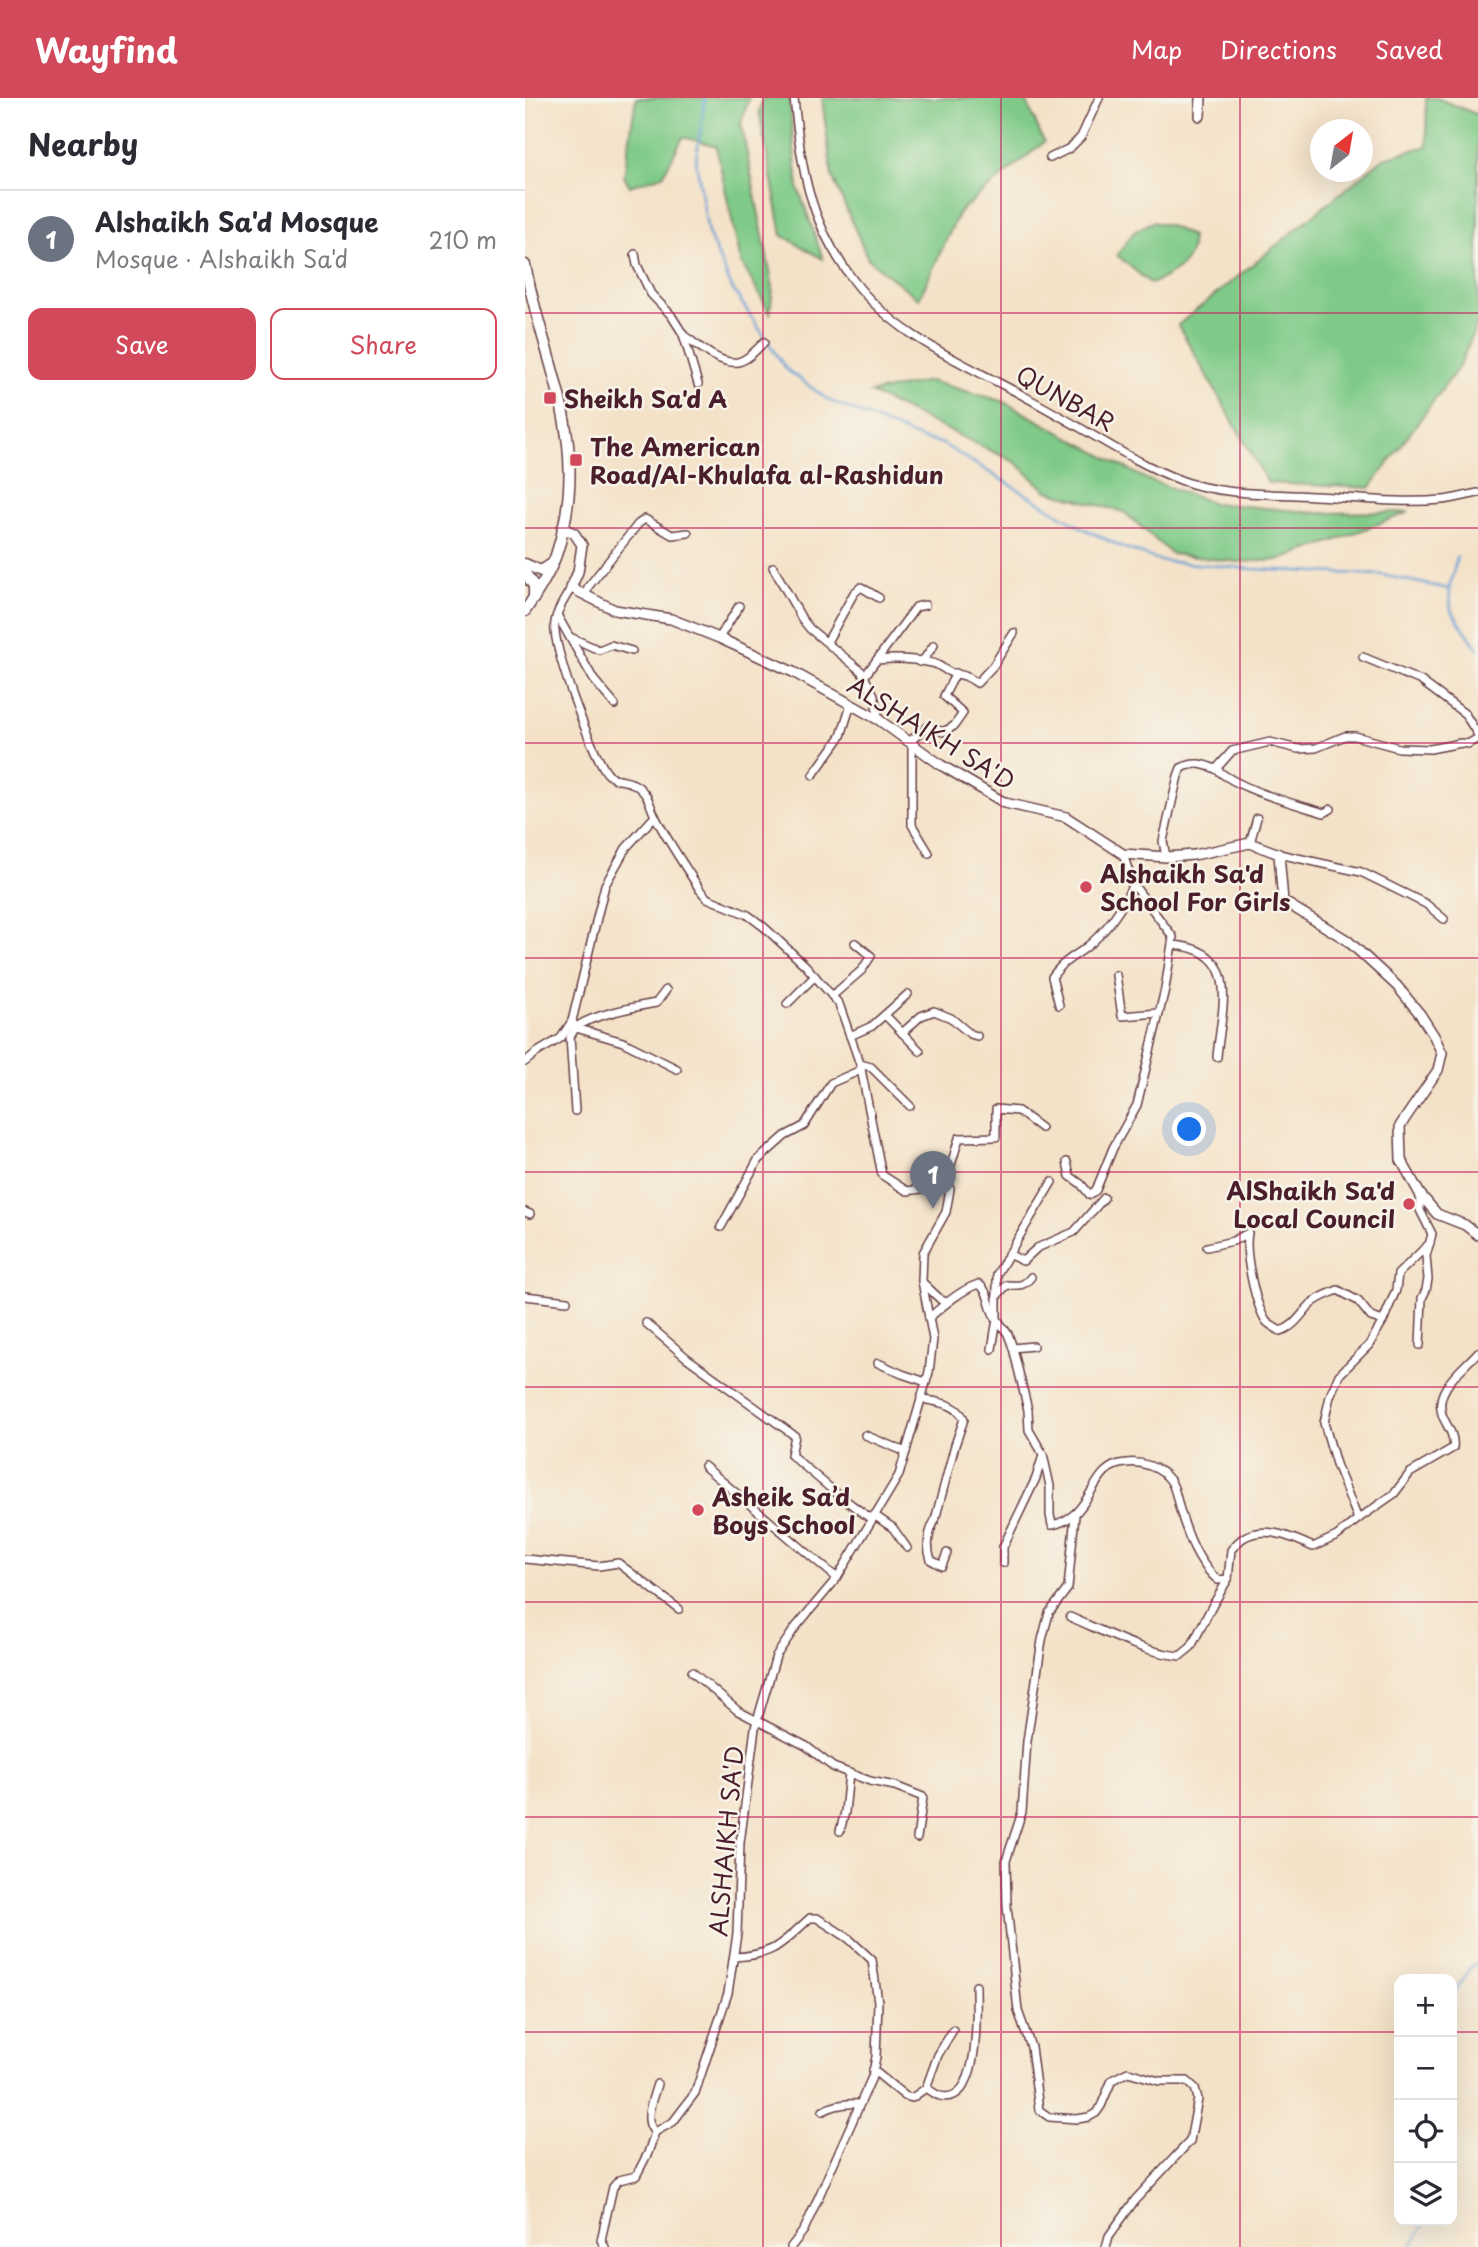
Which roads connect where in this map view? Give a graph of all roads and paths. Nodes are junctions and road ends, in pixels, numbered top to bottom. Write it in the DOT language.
graph roads {
  1 [pos="794,98"];
  2 [pos="1099,98"];
  3 [pos="1201,98"];
  4 [pos="1200,116"];
  5 [pos="1050,158"];
  6 [pos="635,254"];
  7 [pos="525,265"];
  8 [pos="683,334"];
  9 [pos="764,342"];
  10 [pos="698,384"];
  11 [pos="1478,493"];
  12 [pos="562,528"];
  13 [pos="688,533"];
  14 [pos="552,563"];
  15 [pos="525,564"];
  16 [pos="773,567"];
  17 [pos="526,575"];
  18 [pos="544,581"];
  19 [pos="571,588"];
  20 [pos="586,596"];
  21 [pos="534,598"];
  22 [pos="879,598"];
  23 [pos="925,605"];
  24 [pos="739,606"];
  25 [pos="525,611"];
  26 [pos="557,615"];
  27 [pos="1014,633"];
  28 [pos="569,637"];
  29 [pos="719,638"];
  30 [pos="827,642"];
  31 [pos="934,645"];
  32 [pos="632,651"];
  33 [pos="1363,657"];
  34 [pos="877,660"];
  35 [pos="918,662"];
  36 [pos="956,673"];
  37 [pos="864,677"];
  38 [pos="851,704"];
  39 [pos="615,705"];
  40 [pos="879,720"];
  41 [pos="1478,736"];
  42 [pos="911,742"];
  43 [pos="1216,769"];
  44 [pos="813,775"];
  45 [pos="1331,809"];
  46 [pos="655,816"];
  47 [pos="1257,818"];
  48 [pos="1250,843"];
  49 [pos="929,853"];
  50 [pos="1123,854"];
  51 [pos="1279,854"];
  52 [pos="1166,857"];
  53 [pos="1133,884"];
  54 [pos="1444,919"];
  55 [pos="855,943"];
  56 [pos="1173,945"];
  57 [pos="1116,975"];
  58 [pos="814,976"];
  59 [pos="666,990"];
  60 [pos="908,994"];
  61 [pos="832,996"];
  62 [pos="787,1004"];
  63 [pos="1059,1005"];
  64 [pos="1159,1013"];
  65 [pos="885,1015"];
  66 [pos="574,1024"];
  67 [pos="902,1033"];
  68 [pos="978,1036"];
  69 [pos="849,1037"];
  70 [pos="920,1051"];
  71 [pos="1217,1057"];
  72 [pos="525,1062"];
  73 [pos="861,1067"];
  74 [pos="677,1069"];
  75 [pos="910,1106"];
  76 [pos="575,1111"];
  77 [pos="1041,1128"];
  78 [pos="1067,1162"];
  79 [pos="946,1182"];
  80 [pos="1052,1182"];
  81 [pos="1420,1194"];
  82 [pos="1104,1198"];
  83 [pos="721,1227"];
  84 [pos="1478,1235"];
  85 [pos="1430,1243"];
  86 [pos="1207,1247"];
  87 [pos="1009,1254"];
  88 [pos="1031,1277"];
  89 [pos="922,1281"];
  90 [pos="525,1296"];
  91 [pos="997,1296"];
  92 [pos="567,1301"];
  93 [pos="947,1302"];
  94 [pos="929,1318"];
  95 [pos="997,1320"];
  96 [pos="1383,1321"];
  97 [pos="646,1324"];
  98 [pos="1420,1345"];
  99 [pos="1033,1346"];
  100 [pos="1013,1348"];
  101 [pos="992,1349"];
  102 [pos="1478,1352"];
  103 [pos="878,1363"];
  104 [pos="926,1382"];
  105 [pos="921,1399"];
  106 [pos="865,1435"];
  107 [pos="906,1452"];
  108 [pos="1043,1454"];
  109 [pos="704,1466"];
  110 [pos="1075,1515"];
  111 [pos="873,1517"];
  112 [pos="1357,1518"];
  113 [pos="907,1548"];
  114 [pos="947,1553"];
  115 [pos="525,1559"];
  116 [pos="1003,1563"];
  117 [pos="837,1578"];
  118 [pos="1229,1579"];
  119 [pos="679,1609"];
  120 [pos="1070,1617"];
  121 [pos="692,1672"];
  122 [pos="756,1720"];
  123 [pos="849,1773"];
  124 [pos="840,1831"];
  125 [pos="917,1838"];
  126 [pos="734,1957"];
  127 [pos="976,1986"];
  128 [pos="953,2030"];
  129 [pos="873,2070"];
  130 [pos="657,2084"];
  131 [pos="926,2088"];
  132 [pos="858,2104"];
  133 [pos="823,2111"];
  134 [pos="655,2133"];
  135 [pos="605,2247"];
  136 [pos="791,2247"];
  137 [pos="1106,2247"];
  1 -- 11 [label="street, QUNBAR"];
  2 -- 5 [label="street"];
  3 -- 4 [label="street"];
  6 -- 8 [label="street"];
  7 -- 12 [label="main road"];
  8 -- 9 [label="street"];
  8 -- 10 [label="street"];
  12 -- 14 [label="main road"];
  12 -- 19 [label="street"];
  13 -- 20 [label="street"];
  14 -- 15 [label="main road"];
  14 -- 18 [label="main road"];
  16 -- 30 [label="street"];
  17 -- 18 [label="main road"];
  17 -- 21 [label="main road"];
  18 -- 21 [label="main road"];
  19 -- 20 [label="street, ALSHAIKH SA'D"];
  19 -- 26 [label="street"];
  20 -- 29 [label="street, ALSHAIKH SA'D"];
  21 -- 25 [label="main road"];
  22 -- 30 [label="street"];
  23 -- 34 [label="street"];
  24 -- 29 [label="street"];
  26 -- 28 [label="street"];
  26 -- 46 [label="street"];
  27 -- 36 [label="street"];
  28 -- 32 [label="street"];
  28 -- 39 [label="street"];
  29 -- 38 [label="street, ALSHAIKH SA'D"];
  30 -- 37 [label="street"];
  31 -- 35 [label="street"];
  33 -- 41 [label="street"];
  34 -- 35 [label="street"];
  34 -- 37 [label="street"];
  35 -- 36 [label="street"];
  36 -- 42 [label="street"];
  37 -- 40 [label="street"];
  38 -- 40 [label="street, ALSHAIKH SA'D"];
  38 -- 44 [label="street"];
  40 -- 42 [label="street, ALSHAIKH SA'D"];
  41 -- 43 [label="street"];
  42 -- 49 [label="street"];
  42 -- 50 [label="street, ALSHAIKH SA'D"];
  43 -- 45 [label="street"];
  43 -- 52 [label="street"];
  46 -- 58 [label="street"];
  46 -- 66 [label="street"];
  47 -- 48 [label="street"];
  48 -- 51 [label="street"];
  48 -- 52 [label="street, ALSHAIKH SA'D"];
  50 -- 52 [label="street, ALSHAIKH SA'D"];
  50 -- 53 [label="street"];
  51 -- 54 [label="street"];
  51 -- 81 [label="street"];
  53 -- 56 [label="street"];
  53 -- 63 [label="street"];
  55 -- 61 [label="street"];
  56 -- 64 [label="street"];
  56 -- 71 [label="street"];
  57 -- 64 [label="street"];
  58 -- 61 [label="street"];
  58 -- 62 [label="street"];
  59 -- 66 [label="street"];
  60 -- 65 [label="street"];
  61 -- 69 [label="street"];
  64 -- 78 [label="street"];
  65 -- 67 [label="street"];
  65 -- 69 [label="street"];
  66 -- 72 [label="street"];
  66 -- 74 [label="street"];
  66 -- 76 [label="street"];
  67 -- 68 [label="street"];
  67 -- 70 [label="street"];
  69 -- 73 [label="street"];
  73 -- 75 [label="street"];
  73 -- 79 [label="street"];
  73 -- 83 [label="street"];
  77 -- 79 [label="street, ALSHAIKH SA'D"];
  79 -- 89 [label="street, ALSHAIKH SA'D"];
  80 -- 87 [label="street"];
  81 -- 84 [label="street"];
  81 -- 85 [label="street"];
  82 -- 87 [label="street"];
  85 -- 96 [label="street"];
  85 -- 98 [label="street"];
  86 -- 96 [label="street"];
  87 -- 91 [label="street"];
  88 -- 91 [label="street"];
  89 -- 93 [label="street"];
  89 -- 94 [label="street, ALSHAIKH SA'D"];
  90 -- 92 [label="street"];
  91 -- 95 [label="street"];
  93 -- 94 [label="street"];
  93 -- 95 [label="street"];
  94 -- 104 [label="street, ALSHAIKH SA'D"];
  95 -- 100 [label="street"];
  95 -- 101 [label="street"];
  96 -- 112 [label="street"];
  97 -- 111 [label="street"];
  99 -- 100 [label="street"];
  100 -- 108 [label="street"];
  102 -- 112 [label="street"];
  103 -- 104 [label="street"];
  104 -- 105 [label="street, ALSHAIKH SA'D"];
  105 -- 107 [label="street, ALSHAIKH SA'D"];
  105 -- 114 [label="street"];
  106 -- 107 [label="street"];
  107 -- 111 [label="street, ALSHAIKH SA'D"];
  108 -- 110 [label="street"];
  108 -- 116 [label="street"];
  109 -- 117 [label="street"];
  110 -- 118 [label="street"];
  110 -- 137 [label="street"];
  111 -- 113 [label="street"];
  111 -- 117 [label="street, ALSHAIKH SA'D"];
  112 -- 118 [label="street"];
  115 -- 119 [label="street"];
  117 -- 122 [label="street, ALSHAIKH SA'D"];
  118 -- 120 [label="street"];
  121 -- 122 [label="street"];
  122 -- 123 [label="street"];
  122 -- 126 [label="street, ALSHAIKH SA'D"];
  123 -- 124 [label="street"];
  123 -- 125 [label="street"];
  126 -- 129 [label="street"];
  126 -- 134 [label="street, ALSHAIKH SA'D"];
  127 -- 131 [label="street"];
  128 -- 131 [label="street"];
  129 -- 131 [label="street"];
  129 -- 132 [label="street"];
  130 -- 134 [label="street"];
  132 -- 133 [label="street"];
  132 -- 136 [label="street"];
  134 -- 135 [label="street, ALSHAIKH SA'D"];
}
